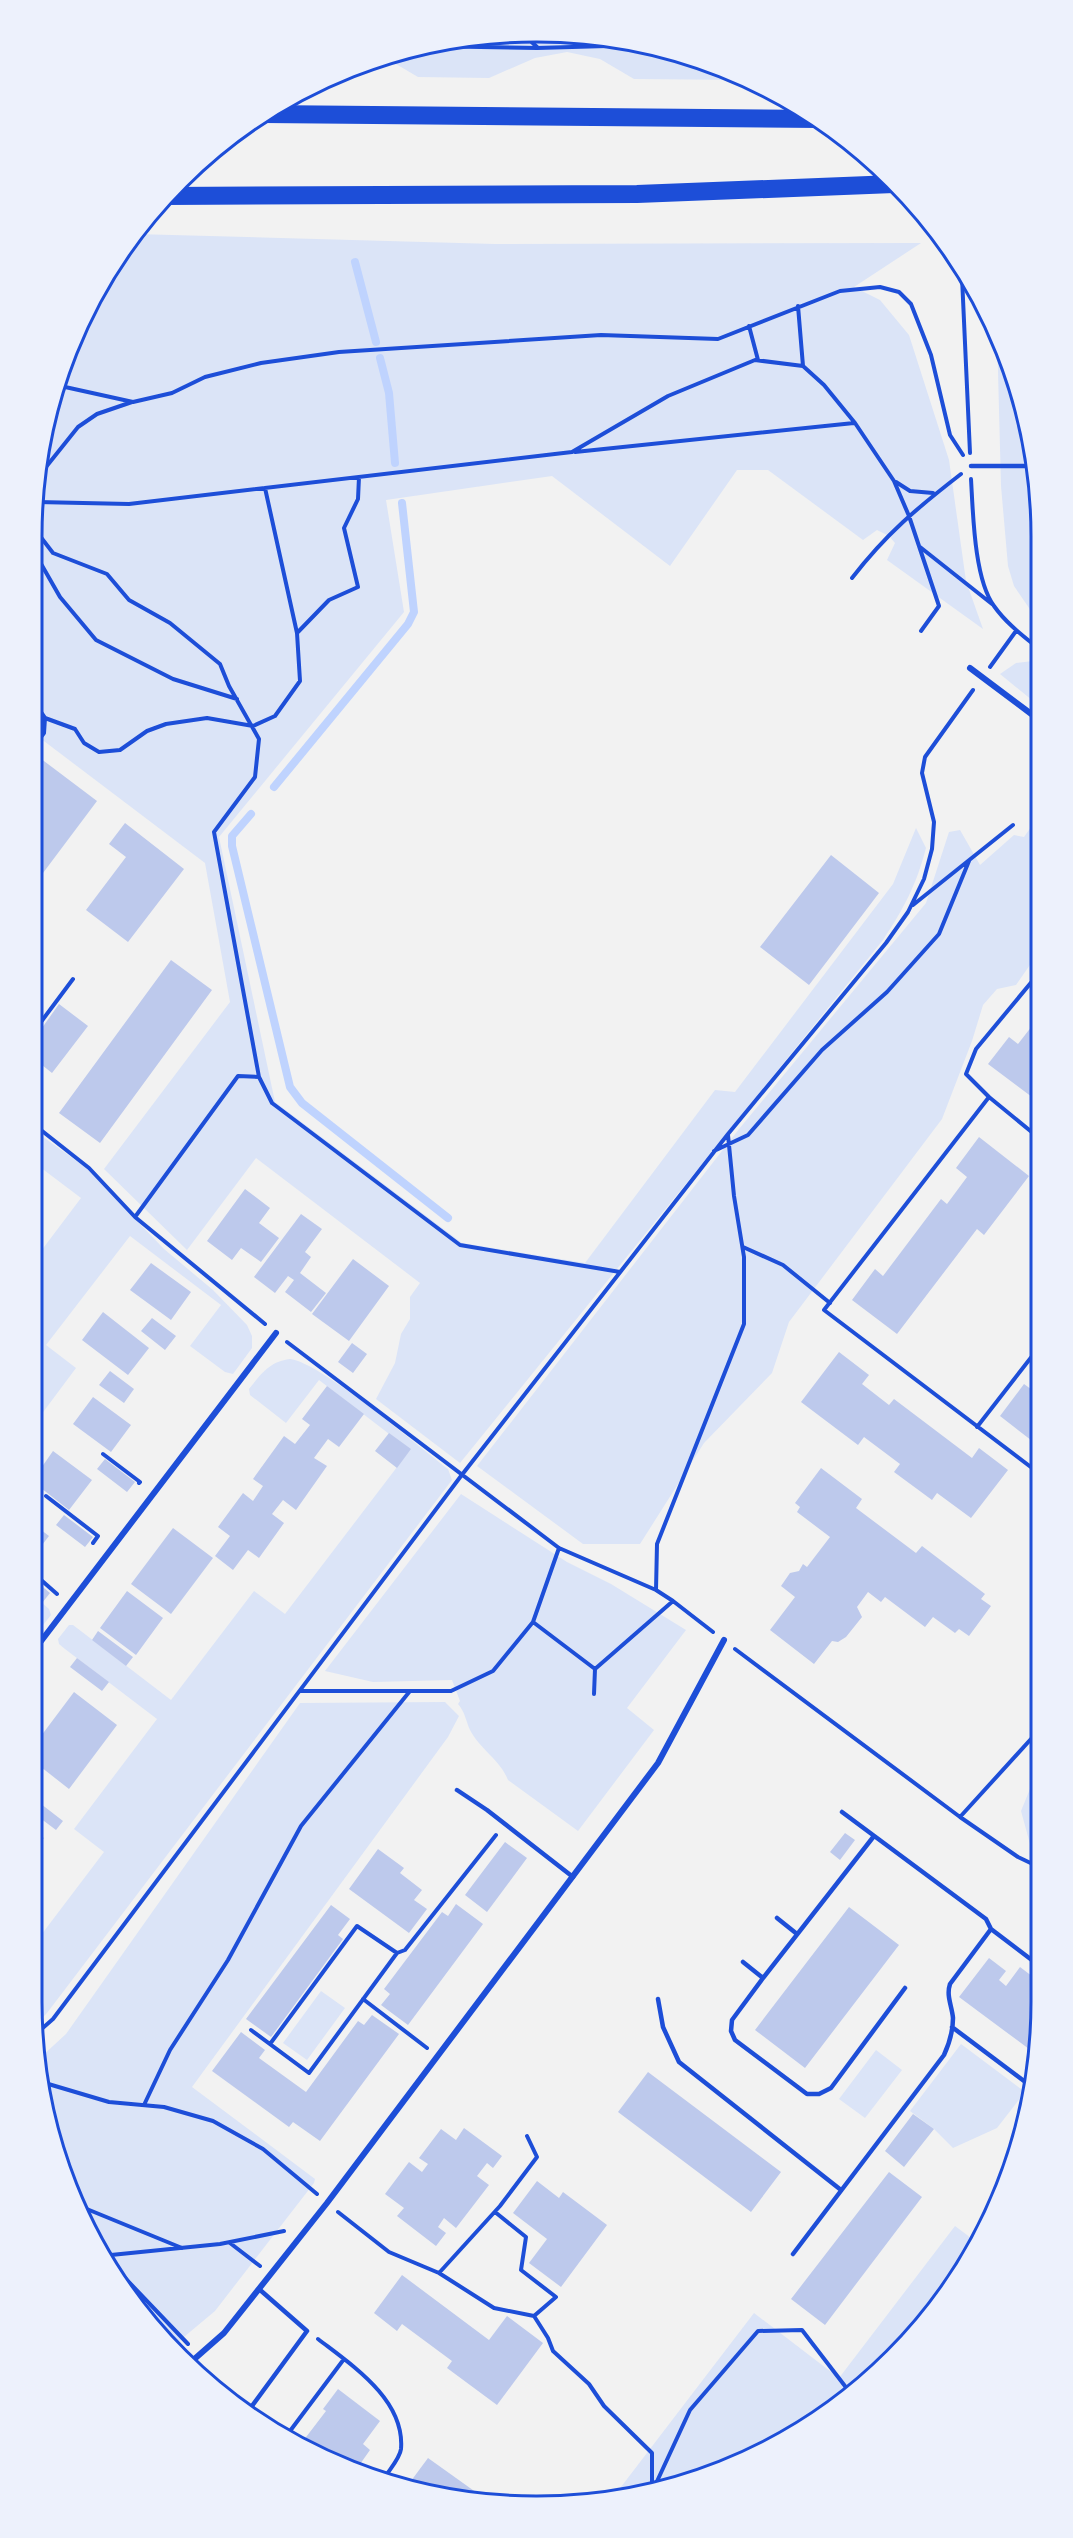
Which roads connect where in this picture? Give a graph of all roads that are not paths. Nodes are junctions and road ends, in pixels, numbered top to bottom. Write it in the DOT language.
graph roads {
  1 [pos="279,114"];
  2 [pos="801,119"];
  3 [pos="883,184"];
  4 [pos="178,196"];
  5 [pos="970,466"];
  6 [pos="1026,466"];
  7 [pos="970,668"];
  8 [pos="1031,714"];
  9 [pos="276,1333"];
  10 [pos="42,1640"];
  11 [pos="724,1640"];
  12 [pos="457,1790"];
  13 [pos="843,1812"];
  14 [pos="874,1836"];
  15 [pos="573,1877"];
  16 [pos="777,1918"];
  17 [pos="991,1929"];
  18 [pos="797,1934"];
  19 [pos="1031,1959"];
  20 [pos="743,1962"];
  21 [pos="764,1978"];
  22 [pos="905,1988"];
  23 [pos="658,1999"];
  24 [pos="952,2027"];
  25 [pos="1024,2081"];
  26 [pos="840,2190"];
  27 [pos="793,2254"];
  28 [pos="259,2289"];
  29 [pos="195,2358"];
  30 [pos="252,2406"];
  1 -- 2 [label="highway"];
  3 -- 4 [label="highway"];
  5 -- 6 [label="lane"];
  7 -- 8 [label="street"];
  9 -- 10 [label="street"];
  11 -- 15 [label="street"];
  12 -- 15 [label="lane"];
  13 -- 14 [label="lane"];
  14 -- 17 [label="lane"];
  14 -- 18 [label="lane"];
  15 -- 28 [label="street"];
  16 -- 18 [label="lane"];
  17 -- 19 [label="lane"];
  17 -- 24 [label="lane"];
  18 -- 21 [label="lane"];
  20 -- 21 [label="lane"];
  21 -- 22 [label="lane"];
  23 -- 26 [label="lane"];
  24 -- 25 [label="lane"];
  24 -- 26 [label="lane"];
  26 -- 27 [label="lane"];
  28 -- 29 [label="street"];
  28 -- 30 [label="lane"];
}
